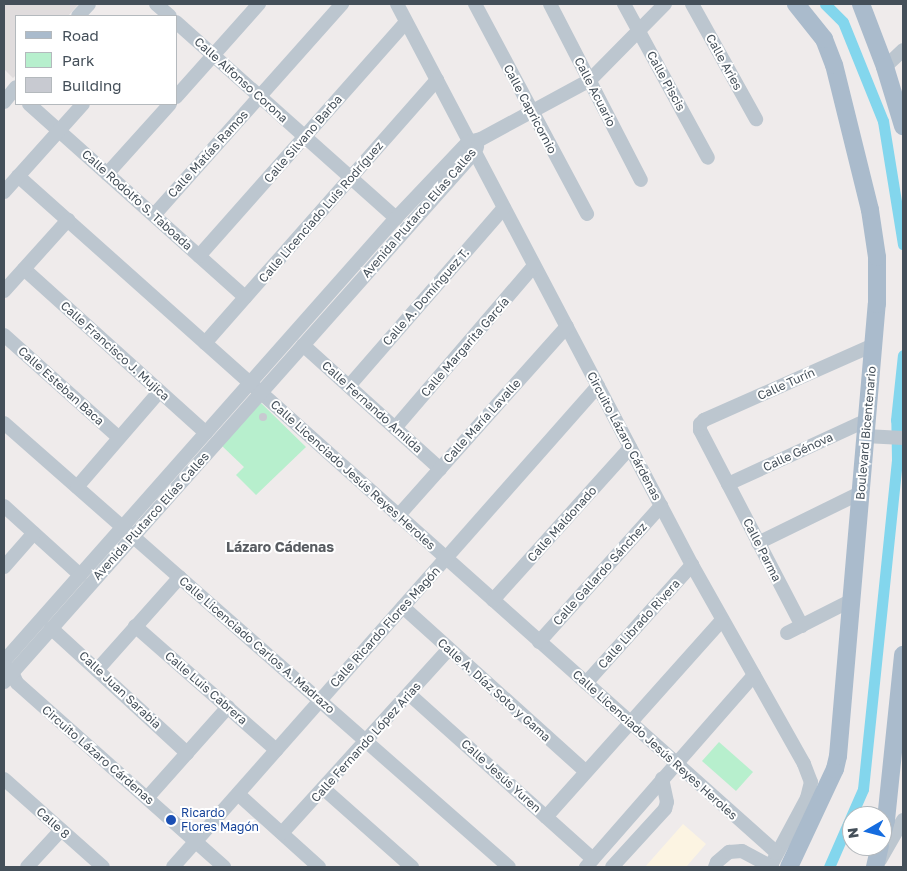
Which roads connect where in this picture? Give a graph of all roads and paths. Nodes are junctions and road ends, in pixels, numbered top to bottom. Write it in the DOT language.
graph roads {
  1 [pos="89,4"];
  2 [pos="259,4"];
  3 [pos="342,4"];
  4 [pos="397,4"];
  5 [pos="475,4"];
  6 [pos="550,4"];
  7 [pos="624,4"];
  8 [pos="664,4"];
  9 [pos="692,4"];
  10 [pos="796,4"];
  11 [pos="861,4"];
  12 [pos="79,15"];
  13 [pos="406,22"];
  14 [pos="178,24"];
  15 [pos="639,30"];
  16 [pos="903,50"];
  17 [pos="213,55"];
  18 [pos="885,67"];
  19 [pos="437,80"];
  20 [pos="590,80"];
  21 [pos="13,88"];
  22 [pos="178,95"];
  23 [pos="259,96"];
  24 [pos="4,102"];
  25 [pos="30,105"];
  26 [pos="82,105"];
  27 [pos="169,105"];
  28 [pos="532,112"];
  29 [pos="902,118"];
  30 [pos="756,120"];
  31 [pos="59,130"];
  32 [pos="305,137"];
  33 [pos="474,145"];
  34 [pos="708,158"];
  35 [pos="108,174"];
  36 [pos="18,176"];
  37 [pos="351,178"];
  38 [pos="641,180"];
  39 [pos="4,192"];
  40 [pos="504,208"];
  41 [pos="586,214"];
  42 [pos="154,215"];
  43 [pos="396,218"];
  44 [pos="68,220"];
  45 [pos="200,256"];
  46 [pos="534,266"];
  47 [pos="24,269"];
  48 [pos="4,291"];
  49 [pos="245,297"];
  50 [pos="567,326"];
  51 [pos="4,335"];
  52 [pos="205,343"];
  53 [pos="303,345"];
  54 [pos="873,345"];
  55 [pos="250,383"];
  56 [pos="349,386"];
  57 [pos="598,386"];
  58 [pos="159,392"];
  59 [pos="261,393"];
  60 [pos="4,423"];
  61 [pos="700,424"];
  62 [pos="395,428"];
  63 [pos="866,428"];
  64 [pos="206,433"];
  65 [pos="118,438"];
  66 [pos="903,438"];
  67 [pos="630,448"];
  68 [pos="440,469"];
  69 [pos="728,484"];
  70 [pos="77,487"];
  71 [pos="860,494"];
  72 [pos="4,506"];
  73 [pos="661,506"];
  74 [pos="398,516"];
  75 [pos="128,532"];
  76 [pos="34,533"];
  77 [pos="758,543"];
  78 [pos="446,558"];
  79 [pos="692,565"];
  80 [pos="4,567"];
  81 [pos="80,575"];
  82 [pos="180,578"];
  83 [pos="493,600"];
  84 [pos="850,601"];
  85 [pos="402,607"];
  86 [pos="722,620"];
  87 [pos="135,626"];
  88 [pos="802,626"];
  89 [pos="51,628"];
  90 [pos="787,634"];
  91 [pos="539,642"];
  92 [pos="448,649"];
  93 [pos="903,655"];
  94 [pos="98,669"];
  95 [pos="754,674"];
  96 [pos="7,675"];
  97 [pos="586,683"];
  98 [pos="409,694"];
  99 [pos="320,701"];
  100 [pos="228,707"];
  101 [pos="630,723"];
  102 [pos="899,730"];
  103 [pos="367,742"];
  104 [pos="276,750"];
  105 [pos="187,753"];
  106 [pos="675,763"];
  107 [pos="586,772"];
  108 [pos="4,779"];
  109 [pos="662,779"];
  110 [pos="324,789"];
  111 [pos="238,794"];
  112 [pos="147,798"];
  113 [pos="888,806"];
  114 [pos="546,817"];
  115 [pos="903,820"];
  116 [pos="61,830"];
  117 [pos="282,833"];
  118 [pos="196,842"];
  119 [pos="777,853"];
  120 [pos="590,863"];
  121 [pos="507,866"];
  122 [pos="29,867"];
  123 [pos="103,867"];
  124 [pos="173,867"];
  125 [pos="224,867"];
  126 [pos="319,867"];
  127 [pos="412,867"];
  128 [pos="612,867"];
  129 [pos="715,867"];
  130 [pos="771,867"];
  131 [pos="789,867"];
  132 [pos="875,867"];
  1 -- 12 [label="street"];
  2 -- 17 [label="street"];
  3 -- 23 [label="street, Calle Matías Ramos"];
  4 -- 13 [label="street, Circuito Lázaro Cárdenas"];
  5 -- 28 [label="street, Calle Capricornio"];
  6 -- 20 [label="street, Calle Acuario"];
  7 -- 15 [label="street, Calle Piscis"];
  8 -- 15 [label="street"];
  9 -- 30 [label="street, Calle Aries"];
  10 -- 54 [label="main road, Boulevard Bicentenario"];
  11 -- 18 [label="main road"];
  13 -- 19 [label="street, Circuito Lázaro Cárdenas"];
  13 -- 32 [label="street, Calle Silvano Barba"];
  14 -- 17 [label="street, Calle Alfonso Corona"];
  15 -- 20 [label="street"];
  15 -- 34 [label="street, Calle Piscis"];
  16 -- 18 [label="street"];
  17 -- 22 [label="street"];
  17 -- 23 [label="street, Calle Alfonso Corona"];
  18 -- 29 [label="main road"];
  19 -- 33 [label="street, Circuito Lázaro Cárdenas"];
  19 -- 37 [label="street, Calle Licenciado Luis Rodríguez"];
  20 -- 28 [label="street"];
  20 -- 38 [label="street, Calle Acuario"];
  21 -- 24 [label="street"];
  23 -- 32 [label="street, Calle Alfonso Corona"];
  23 -- 42 [label="street, Calle Matías Ramos"];
  25 -- 31 [label="street, Calle Rodolfo S. Taboada"];
  26 -- 31 [label="street"];
  27 -- 35 [label="street"];
  28 -- 33 [label="street"];
  28 -- 41 [label="street, Calle Capricornio"];
  31 -- 35 [label="street, Calle Rodolfo S. Taboada"];
  31 -- 36 [label="street"];
  32 -- 37 [label="street, Calle Alfonso Corona"];
  32 -- 45 [label="street, Calle Silvano Barba"];
  33 -- 40 [label="street, Circuito Lázaro Cárdenas"];
  33 -- 43 [label="street, Avenida Plutarco Elías Calles"];
  33 -- 53 [label="street, Avenida Plutarco Elías Calles"];
  35 -- 42 [label="street, Calle Rodolfo S. Taboada"];
  36 -- 39 [label="street"];
  36 -- 44 [label="street, Calle Licenciado Jesús Reyes Heroles"];
  37 -- 43 [label="street, Calle Alfonso Corona"];
  37 -- 49 [label="street, Calle Licenciado Luis Rodríguez"];
  40 -- 46 [label="street, Circuito Lázaro Cárdenas"];
  40 -- 56 [label="street, Calle A. Domínguez T."];
  42 -- 45 [label="street, Calle Rodolfo S. Taboada"];
  43 -- 55 [label="street, Avenida Plutarco Elías Calles"];
  44 -- 47 [label="street"];
  44 -- 52 [label="street, Calle Licenciado Jesús Reyes Heroles"];
  45 -- 49 [label="street, Calle Rodolfo S. Taboada"];
  46 -- 50 [label="street, Circuito Lázaro Cárdenas"];
  46 -- 62 [label="street, Calle Margarita García"];
  47 -- 48 [label="street"];
  47 -- 58 [label="street, Calle Francisco J. Mujica"];
  49 -- 52 [label="street, Calle Licenciado Luis Rodríguez"];
  50 -- 57 [label="street, Circuito Lázaro Cárdenas"];
  50 -- 68 [label="street, Calle María Lavalle"];
  51 -- 65 [label="street, Calle Esteban Baca"];
  52 -- 55 [label="street, Calle Licenciado Jesús Reyes Heroles"];
  53 -- 56 [label="street, Calle Fernando Amilda"];
  53 -- 59 [label="street, Avenida Plutarco Elías Calles"];
  54 -- 61 [label="street, Calle Turín"];
  54 -- 63 [label="main road, Boulevard Bicentenario"];
  55 -- 59 [label="street, Calle Licenciado Jesús Reyes Heroles"];
  55 -- 64 [label="street, Avenida Plutarco Elías Calles"];
  56 -- 62 [label="street, Calle Fernando Amilda"];
  57 -- 67 [label="street, Circuito Lázaro Cárdenas"];
  57 -- 78 [label="street, Calle Ricardo Flores Magón"];
  58 -- 64 [label="street, Calle Francisco J. Mujica"];
  58 -- 65 [label="street"];
  59 -- 74 [label="street, Calle Licenciado Jesús Reyes Heroles"];
  59 -- 75 [label="street, Avenida Plutarco Elías Calles"];
  60 -- 70 [label="street, Calle Licenciado Carlos A. Madrazo"];
  61 -- 69 [label="street, Calle Parma"];
  62 -- 68 [label="street, Calle Fernando Amilda"];
  63 -- 66 [label="street"];
  63 -- 69 [label="street, Calle Génova"];
  63 -- 71 [label="main road, Boulevard Bicentenario"];
  64 -- 75 [label="street, Avenida Plutarco Elías Calles"];
  65 -- 70 [label="street"];
  67 -- 73 [label="street, Circuito Lázaro Cárdenas"];
  67 -- 83 [label="street, Calle Maldonado"];
  68 -- 74 [label="street, Calle María Lavalle"];
  69 -- 77 [label="street, Calle Parma"];
  70 -- 75 [label="street, Calle Licenciado Carlos A. Madrazo"];
  71 -- 77 [label="street"];
  71 -- 84 [label="main road, Boulevard Bicentenario"];
  72 -- 76 [label="street"];
  73 -- 79 [label="street, Circuito Lázaro Cárdenas"];
  73 -- 91 [label="street, Calle Gallardo Sánchez"];
  74 -- 78 [label="street, Calle Licenciado Jesús Reyes Heroles"];
  75 -- 81 [label="street, Avenida Plutarco Elías Calles"];
  75 -- 82 [label="street, Calle Licenciado Carlos A. Madrazo"];
  75 -- 89 [label="street, Avenida Plutarco Elías Calles"];
  76 -- 80 [label="street"];
  76 -- 81 [label="street"];
  77 -- 88 [label="street, Calle Parma"];
  78 -- 83 [label="street, Calle Licenciado Jesús Reyes Heroles"];
  78 -- 85 [label="street, Calle Ricardo Flores Magón"];
  79 -- 86 [label="street, Circuito Lázaro Cárdenas"];
  79 -- 97 [label="street, Calle Librado Rivera"];
  81 -- 96 [label="street, Avenida Plutarco Elías Calles"];
  82 -- 87 [label="street"];
  82 -- 99 [label="street, Calle Licenciado Carlos A. Madrazo"];
  83 -- 91 [label="street, Calle Licenciado Jesús Reyes Heroles"];
  84 -- 88 [label="street"];
  84 -- 131 [label="main road, Boulevard Bicentenario"];
  85 -- 92 [label="street, Calle A. Díaz Soto y Gama"];
  85 -- 99 [label="street, Calle Ricardo Flores Magón"];
  86 -- 95 [label="street, Circuito Lázaro Cárdenas"];
  86 -- 101 [label="street"];
  87 -- 94 [label="street"];
  87 -- 100 [label="street, Calle Luis Cabrera"];
  88 -- 90 [label="street"];
  89 -- 94 [label="street, Calle Juan Sarabia"];
  89 -- 96 [label="street, Avenida Plutarco Elías Calles"];
  91 -- 97 [label="street, Calle Licenciado Jesús Reyes Heroles"];
  92 -- 98 [label="street, Calle Fernando López Arias"];
  92 -- 107 [label="street, Calle A. Díaz Soto y Gama"];
  93 -- 102 [label="main road"];
  94 -- 105 [label="street, Calle Juan Sarabia"];
  95 -- 106 [label="street"];
  95 -- 119 [label="street, Circuito Lázaro Cárdenas"];
  96 -- 112 [label="street, Circuito Lázaro Cárdenas"];
  97 -- 101 [label="street, Calle Licenciado Jesús Reyes Heroles"];
  98 -- 103 [label="street, Calle Fernando López Arias"];
  98 -- 114 [label="street, Calle Jesús Yuren"];
  99 -- 103 [label="street, Calle Licenciado Carlos A. Madrazo"];
  99 -- 104 [label="street, Calle Ricardo Flores Magón"];
  100 -- 104 [label="street, Calle Luis Cabrera"];
  100 -- 105 [label="street"];
  101 -- 106 [label="street, Calle Licenciado Jesús Reyes Heroles"];
  101 -- 107 [label="street"];
  102 -- 113 [label="main road"];
  103 -- 110 [label="street, Calle Fernando López Arias"];
  103 -- 121 [label="street, Calle Licenciado Carlos A. Madrazo"];
  104 -- 111 [label="street, Calle Ricardo Flores Magón"];
  105 -- 112 [label="street"];
  106 -- 109 [label="street"];
  106 -- 119 [label="street, Calle Licenciado Jesús Reyes Heroles"];
  107 -- 114 [label="street"];
  108 -- 116 [label="street, Calle 8"];
  109 -- 120 [label="street"];
  109 -- 128 [label="street"];
  110 -- 117 [label="street, Calle Fernando López Arias"];
  110 -- 127 [label="street"];
  111 -- 117 [label="street"];
  111 -- 118 [label="street, Calle Ricardo Flores Magón"];
  112 -- 118 [label="street, Circuito Lázaro Cárdenas"];
  114 -- 120 [label="street, Calle Jesús Yuren"];
  115 -- 132 [label="street"];
  116 -- 122 [label="street"];
  116 -- 123 [label="street, Calle 8"];
  117 -- 126 [label="street"];
  118 -- 124 [label="street, Calle Ricardo Flores Magón"];
  118 -- 125 [label="street, Circuito Lázaro Cárdenas"];
  119 -- 130 [label="street, Circuito Lázaro Cárdenas"];
  129 -- 130 [label="street"];
}
